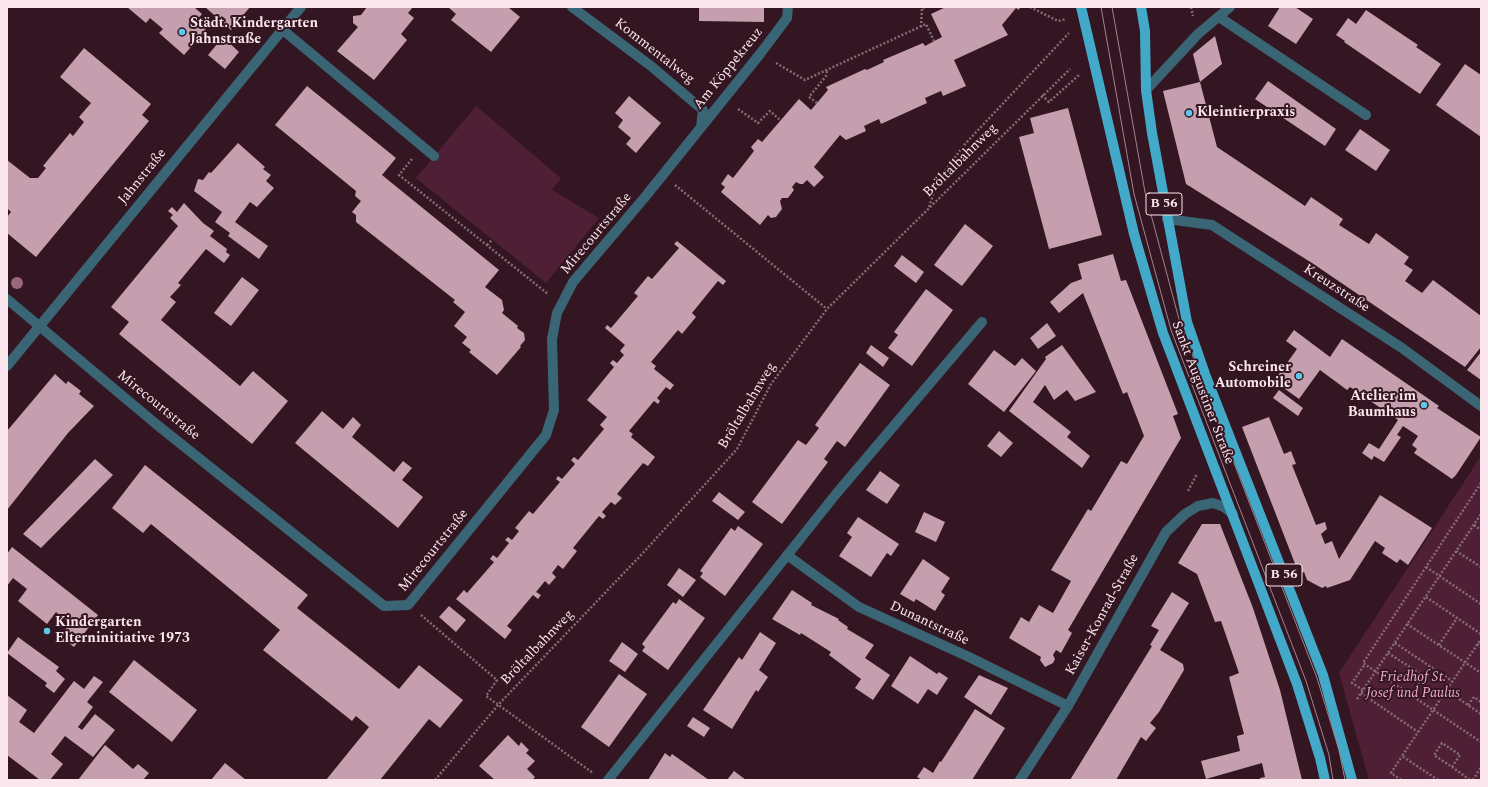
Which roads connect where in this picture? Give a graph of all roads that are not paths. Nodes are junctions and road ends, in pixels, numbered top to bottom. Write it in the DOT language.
graph roads {
  1 [pos="301,7"];
  2 [pos="572,7"];
  3 [pos="788,7"];
  4 [pos="1081,7"];
  5 [pos="1141,7"];
  6 [pos="1230,7"];
  7 [pos="1219,17"];
  8 [pos="283,30"];
  9 [pos="1146,90"];
  10 [pos="1366,115"];
  11 [pos="701,127"];
  12 [pos="434,156"];
  13 [pos="1167,219"];
  14 [pos="7,299"];
  15 [pos="982,322"];
  16 [pos="39,326"];
  17 [pos="7,366"];
  18 [pos="1481,406"];
  19 [pos="1233,514"];
  20 [pos="787,555"];
  21 [pos="1068,706"];
  22 [pos="608,780"];
  23 [pos="1020,780"];
  24 [pos="1325,780"];
  25 [pos="1352,780"];
  1 -- 8 [label="street, Jahnstraße"];
  2 -- 11 [label="street, Kommentalweg"];
  3 -- 11 [label="street, Am Köppekreuz"];
  4 -- 19 [label="main road, Sankt Augustiner Straße / B 56"];
  5 -- 9 [label="main road, Sankt Augustiner Straße / B 56"];
  6 -- 7 [label="street"];
  7 -- 9 [label="street"];
  7 -- 10 [label="street"];
  8 -- 12 [label="street"];
  8 -- 16 [label="street, Jahnstraße"];
  9 -- 13 [label="main road, Sankt Augustiner Straße / B 56"];
  11 -- 16 [label="street, Mirecourtstraße"];
  13 -- 18 [label="street, Kreuzstraße"];
  13 -- 25 [label="main road, Sankt Augustiner Straße / B 56"];
  14 -- 16 [label="street, Mirecourtstraße"];
  15 -- 20 [label="street"];
  16 -- 17 [label="street, Jahnstraße"];
  19 -- 21 [label="street, Kaiser-Konrad-Straße"];
  19 -- 24 [label="main road, Sankt Augustiner Straße / B 56"];
  20 -- 21 [label="street, Dunantstraße"];
  20 -- 22 [label="street"];
  21 -- 23 [label="street, Kaiser-Konrad-Straße"];
}
